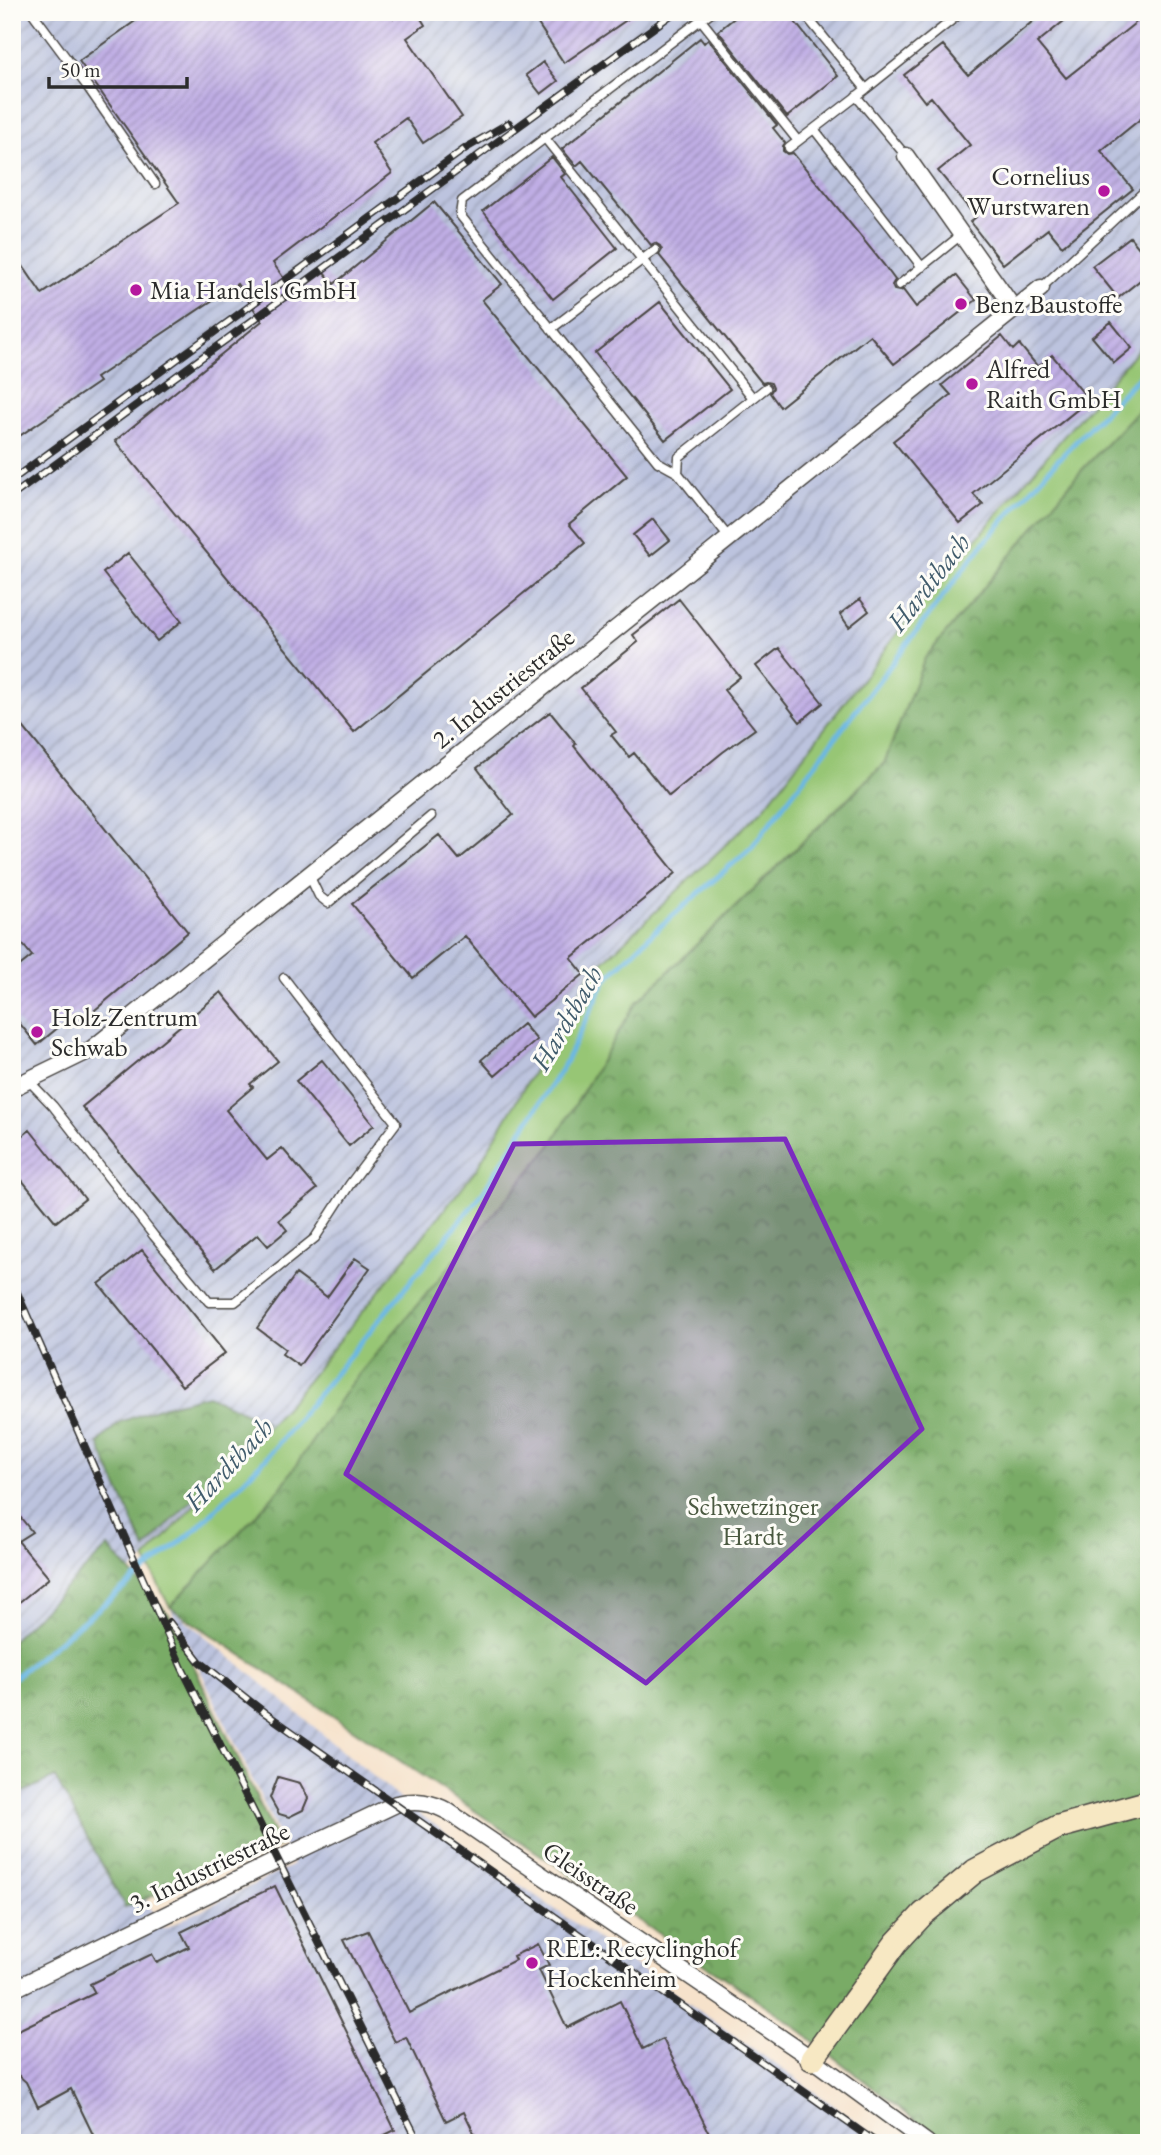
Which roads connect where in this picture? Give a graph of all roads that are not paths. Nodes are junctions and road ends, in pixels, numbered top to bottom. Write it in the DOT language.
graph roads {
  1 [pos="32,12"];
  2 [pos="711,12"];
  3 [pos="803,12"];
  4 [pos="962,12"];
  5 [pos="701,20"];
  6 [pos="866,89"];
  7 [pos="856,96"];
  8 [pos="814,129"];
  9 [pos="544,138"];
  10 [pos="798,141"];
  11 [pos="789,148"];
  12 [pos="906,156"];
  13 [pos="155,184"];
  14 [pos="1149,187"];
  15 [pos="961,235"];
  16 [pos="655,250"];
  17 [pos="642,260"];
  18 [pos="922,267"];
  19 [pos="899,285"];
  20 [pos="1041,288"];
  21 [pos="1014,309"];
  22 [pos="551,329"];
  23 [pos="766,388"];
  24 [pos="753,398"];
  25 [pos="678,473"];
  26 [pos="729,538"];
  27 [pos="431,816"];
  28 [pos="309,875"];
  29 [pos="284,978"];
  30 [pos="29,1081"];
  31 [pos="12,1088"];
  32 [pos="1149,1802"];
  33 [pos="431,1803"];
  34 [pos="12,1990"];
  35 [pos="812,2059"];
  36 [pos="927,2143"];
  1 -- 13 [label="lane"];
  2 -- 5 [label="lane"];
  3 -- 6 [label="lane"];
  4 -- 6 [label="lane"];
  5 -- 9 [label="lane"];
  5 -- 10 [label="lane"];
  6 -- 7 [label="lane"];
  7 -- 8 [label="lane"];
  7 -- 12 [label="lane"];
  8 -- 10 [label="lane"];
  8 -- 18 [label="lane"];
  9 -- 17 [label="lane"];
  9 -- 22 [label="lane"];
  10 -- 11 [label="lane"];
  12 -- 15 [label="street"];
  14 -- 20 [label="lane"];
  15 -- 18 [label="lane"];
  15 -- 21 [label="street"];
  16 -- 17 [label="lane"];
  17 -- 22 [label="lane"];
  17 -- 24 [label="lane"];
  18 -- 19 [label="lane"];
  20 -- 21 [label="street, 2. Industriestraße"];
  21 -- 26 [label="street, 2. Industriestraße"];
  22 -- 25 [label="lane"];
  23 -- 24 [label="lane"];
  24 -- 25 [label="lane"];
  25 -- 26 [label="lane"];
  26 -- 28 [label="street, 2. Industriestraße"];
  27 -- 28 [label="lane"];
  28 -- 30 [label="street, 2. Industriestraße"];
  29 -- 30 [label="lane"];
  30 -- 31 [label="street, 2. Industriestraße"];
  32 -- 35 [label="main road"];
  33 -- 34 [label="street, 3. Industriestraße"];
  33 -- 35 [label="street, Gleisstraße"];
  35 -- 36 [label="street, Gleisstraße"];
}
